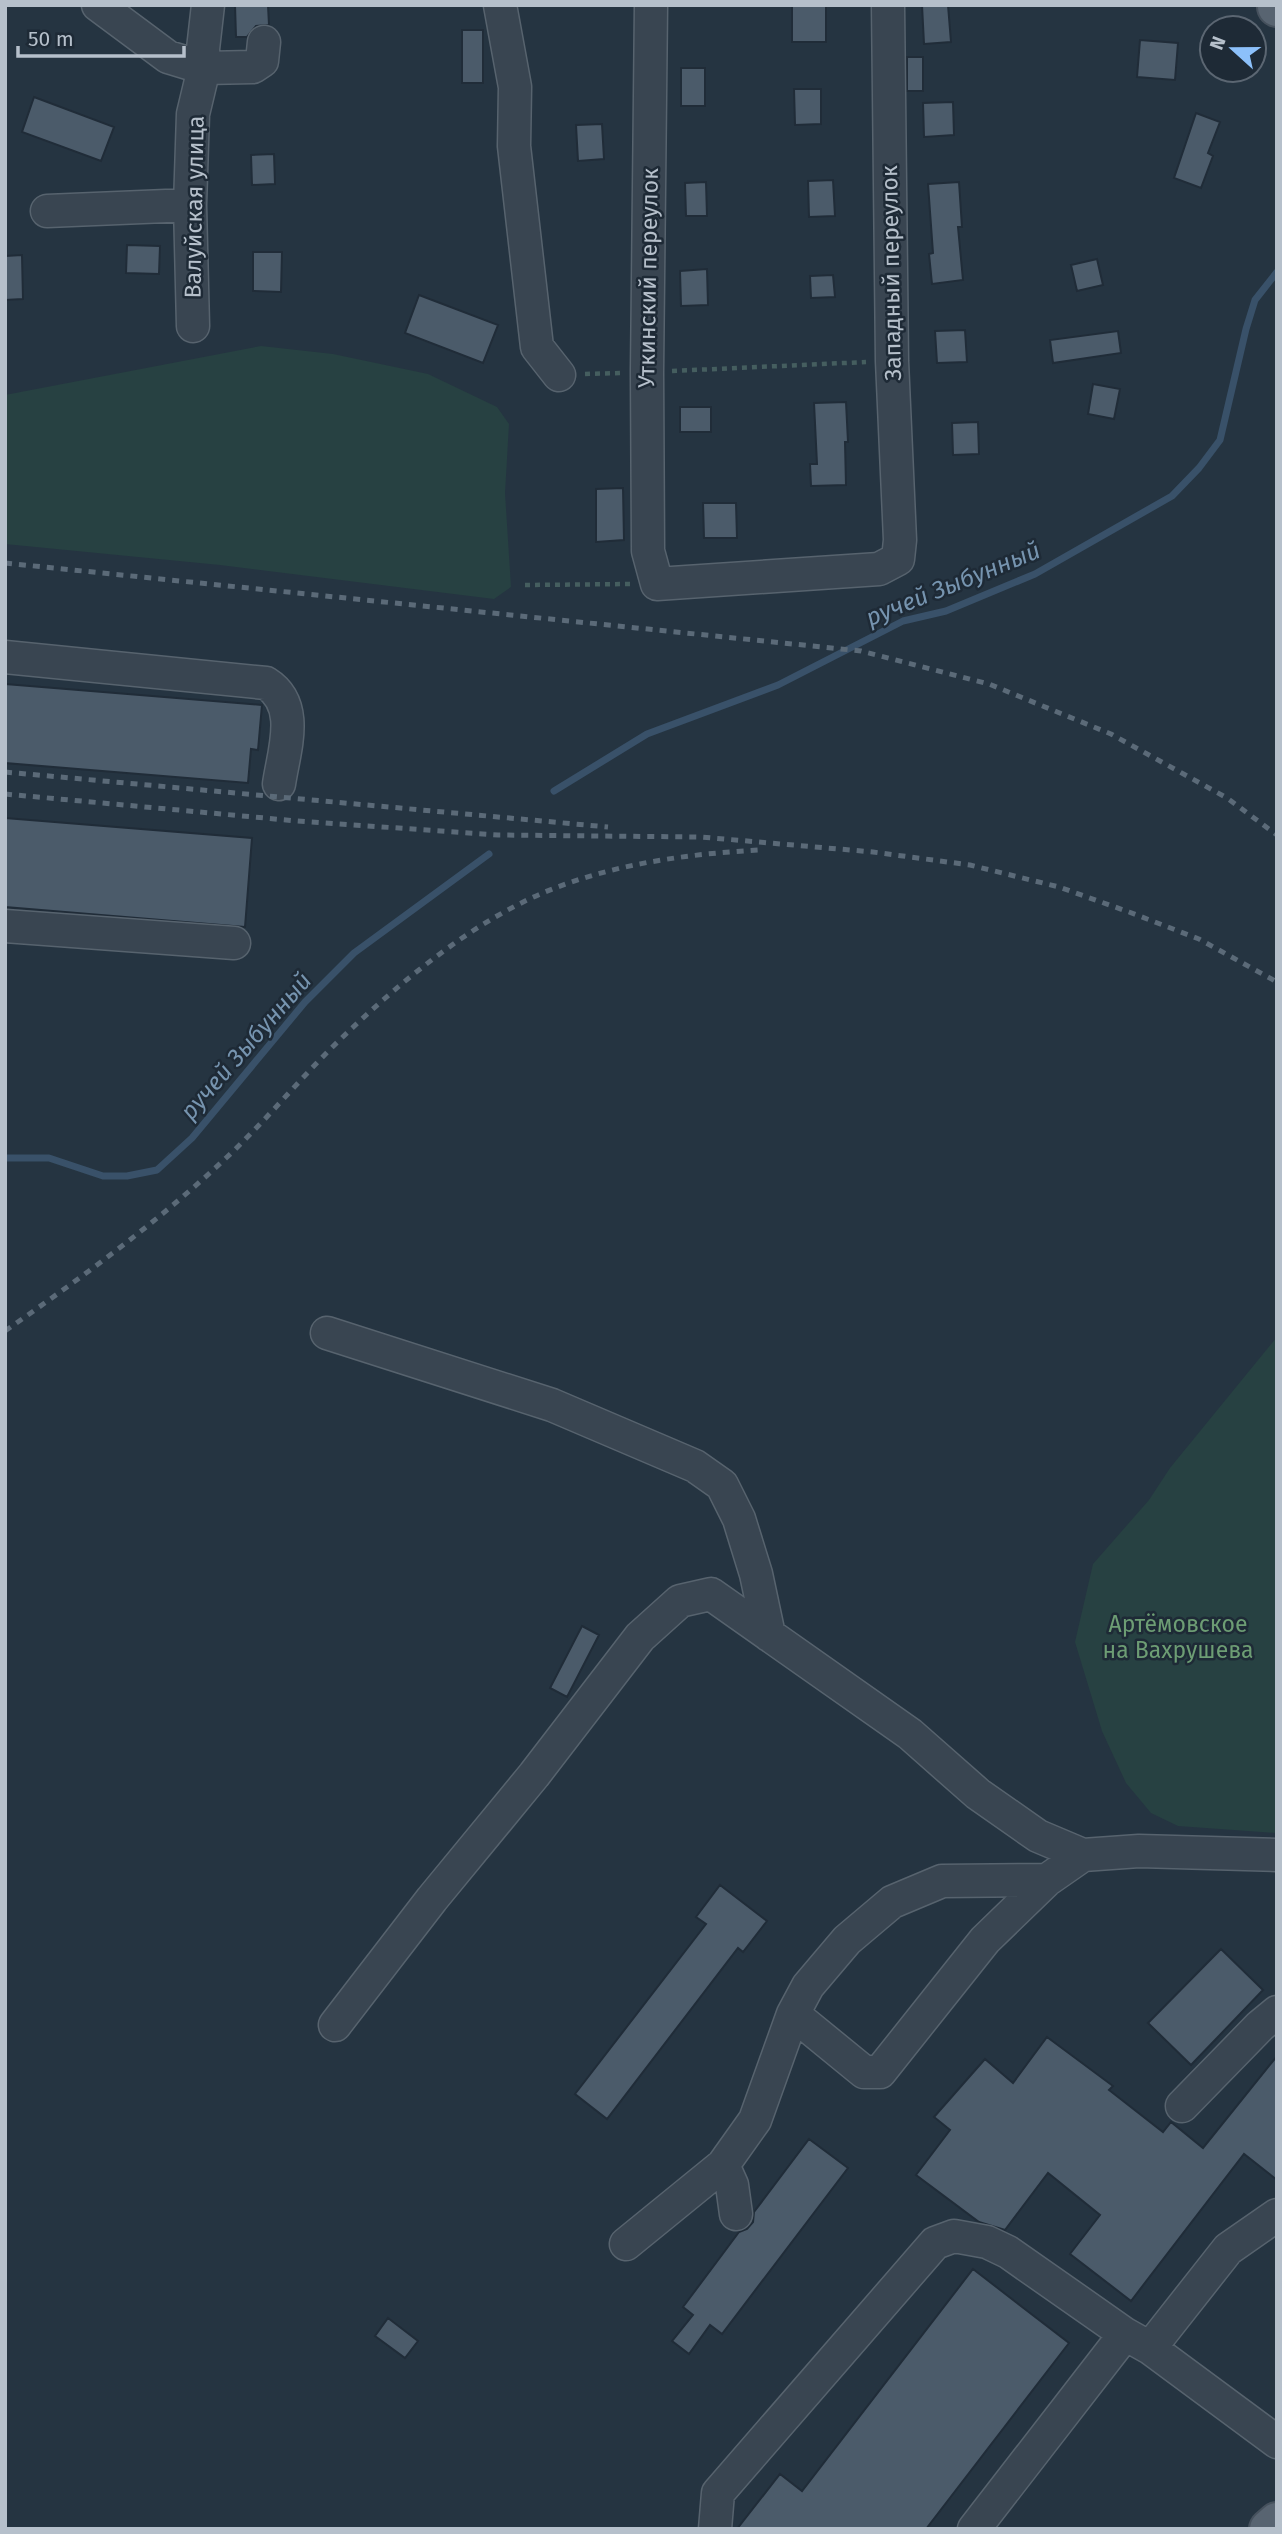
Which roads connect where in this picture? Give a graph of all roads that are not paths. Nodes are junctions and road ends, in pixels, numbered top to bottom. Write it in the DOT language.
graph roads {
  1 [pos="98,5"];
  2 [pos="208,5"];
  3 [pos="500,5"];
  4 [pos="651,5"];
  5 [pos="888,5"];
  6 [pos="264,42"];
  7 [pos="204,68"];
  8 [pos="190,205"];
  9 [pos="47,211"];
  10 [pos="193,326"];
  11 [pos="559,375"];
  12 [pos="657,584"];
  13 [pos="5,657"];
  14 [pos="279,784"];
  15 [pos="5,926"];
  16 [pos="234,943"];
  17 [pos="327,1333"];
  18 [pos="769,1635"];
  19 [pos="1083,1855"];
  20 [pos="1277,1855"];
  21 [pos="1047,1880"];
  22 [pos="1277,2012"];
  23 [pos="793,2014"];
  24 [pos="335,2025"];
  25 [pos="1182,2106"];
  26 [pos="723,2165"];
  27 [pos="736,2214"];
  28 [pos="1277,2215"];
  29 [pos="626,2244"];
  30 [pos="1137,2341"];
  31 [pos="1277,2442"];
  32 [pos="1277,2522"];
  33 [pos="715,2529"];
  34 [pos="975,2529"];
  35 [pos="1269,2529"];
  1 -- 7 [label="street"];
  2 -- 7 [label="street, Валуйская улица"];
  3 -- 11 [label="street"];
  4 -- 12 [label="street, Уткинский переулок"];
  5 -- 12 [label="street, Западный переулок"];
  6 -- 7 [label="street"];
  7 -- 8 [label="street, Валуйская улица"];
  8 -- 9 [label="street"];
  8 -- 10 [label="street, Валуйская улица"];
  13 -- 14 [label="street"];
  15 -- 16 [label="street"];
  17 -- 18 [label="street"];
  18 -- 19 [label="street"];
  18 -- 24 [label="street"];
  19 -- 20 [label="street"];
  19 -- 21 [label="street"];
  21 -- 23 [label="street"];
  21 -- 23 [label="street"];
  22 -- 25 [label="street"];
  23 -- 26 [label="street"];
  26 -- 27 [label="street"];
  26 -- 29 [label="street"];
  28 -- 30 [label="street"];
  30 -- 31 [label="street"];
  30 -- 33 [label="street"];
  30 -- 34 [label="street"];
  32 -- 35 [label="main road"];
}
